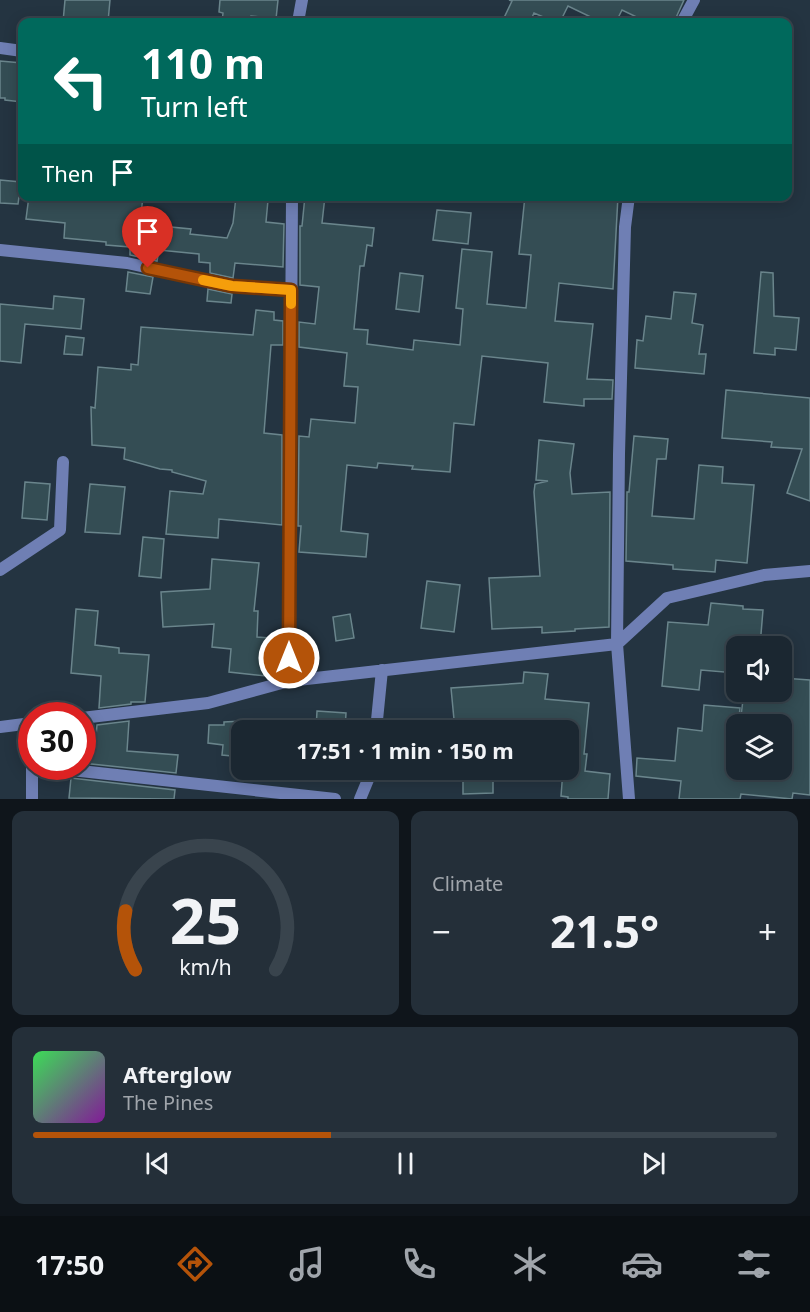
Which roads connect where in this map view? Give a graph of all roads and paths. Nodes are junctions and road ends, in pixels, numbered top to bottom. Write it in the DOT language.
graph roads {
  1 [pos="302,0"];
  2 [pos="694,0"];
  3 [pos="299,18"];
  4 [pos="684,18"];
  5 [pos="0,48"];
  6 [pos="18,50"];
  7 [pos="292,201"];
  8 [pos="628,201"];
  9 [pos="0,250"];
  10 [pos="291,290"];
  11 [pos="63,462"];
  12 [pos="0,570"];
  13 [pos="810,571"];
  14 [pos="618,644"];
  15 [pos="382,670"];
  16 [pos="288,681"];
  17 [pos="96,716"];
  18 [pos="377,720"];
  19 [pos="18,725"];
  20 [pos="0,727"];
  21 [pos="96,773"];
  22 [pos="33,780"];
  23 [pos="368,780"];
  24 [pos="32,799"];
  25 [pos="335,799"];
  26 [pos="360,799"];
  27 [pos="629,799"];
  1 -- 3 [label="street"];
  2 -- 4 [label="street"];
  5 -- 6 [label="street"];
  7 -- 10 [label="street"];
  8 -- 14 [label="street"];
  9 -- 10 [label="street"];
  10 -- 16 [label="street"];
  11 -- 12 [label="street"];
  13 -- 14 [label="street"];
  14 -- 15 [label="street"];
  14 -- 27 [label="street"];
  15 -- 16 [label="street"];
  15 -- 18 [label="street"];
  16 -- 17 [label="street"];
  19 -- 20 [label="street"];
  21 -- 25 [label="street"];
  22 -- 24 [label="street"];
  23 -- 26 [label="street"];
}
